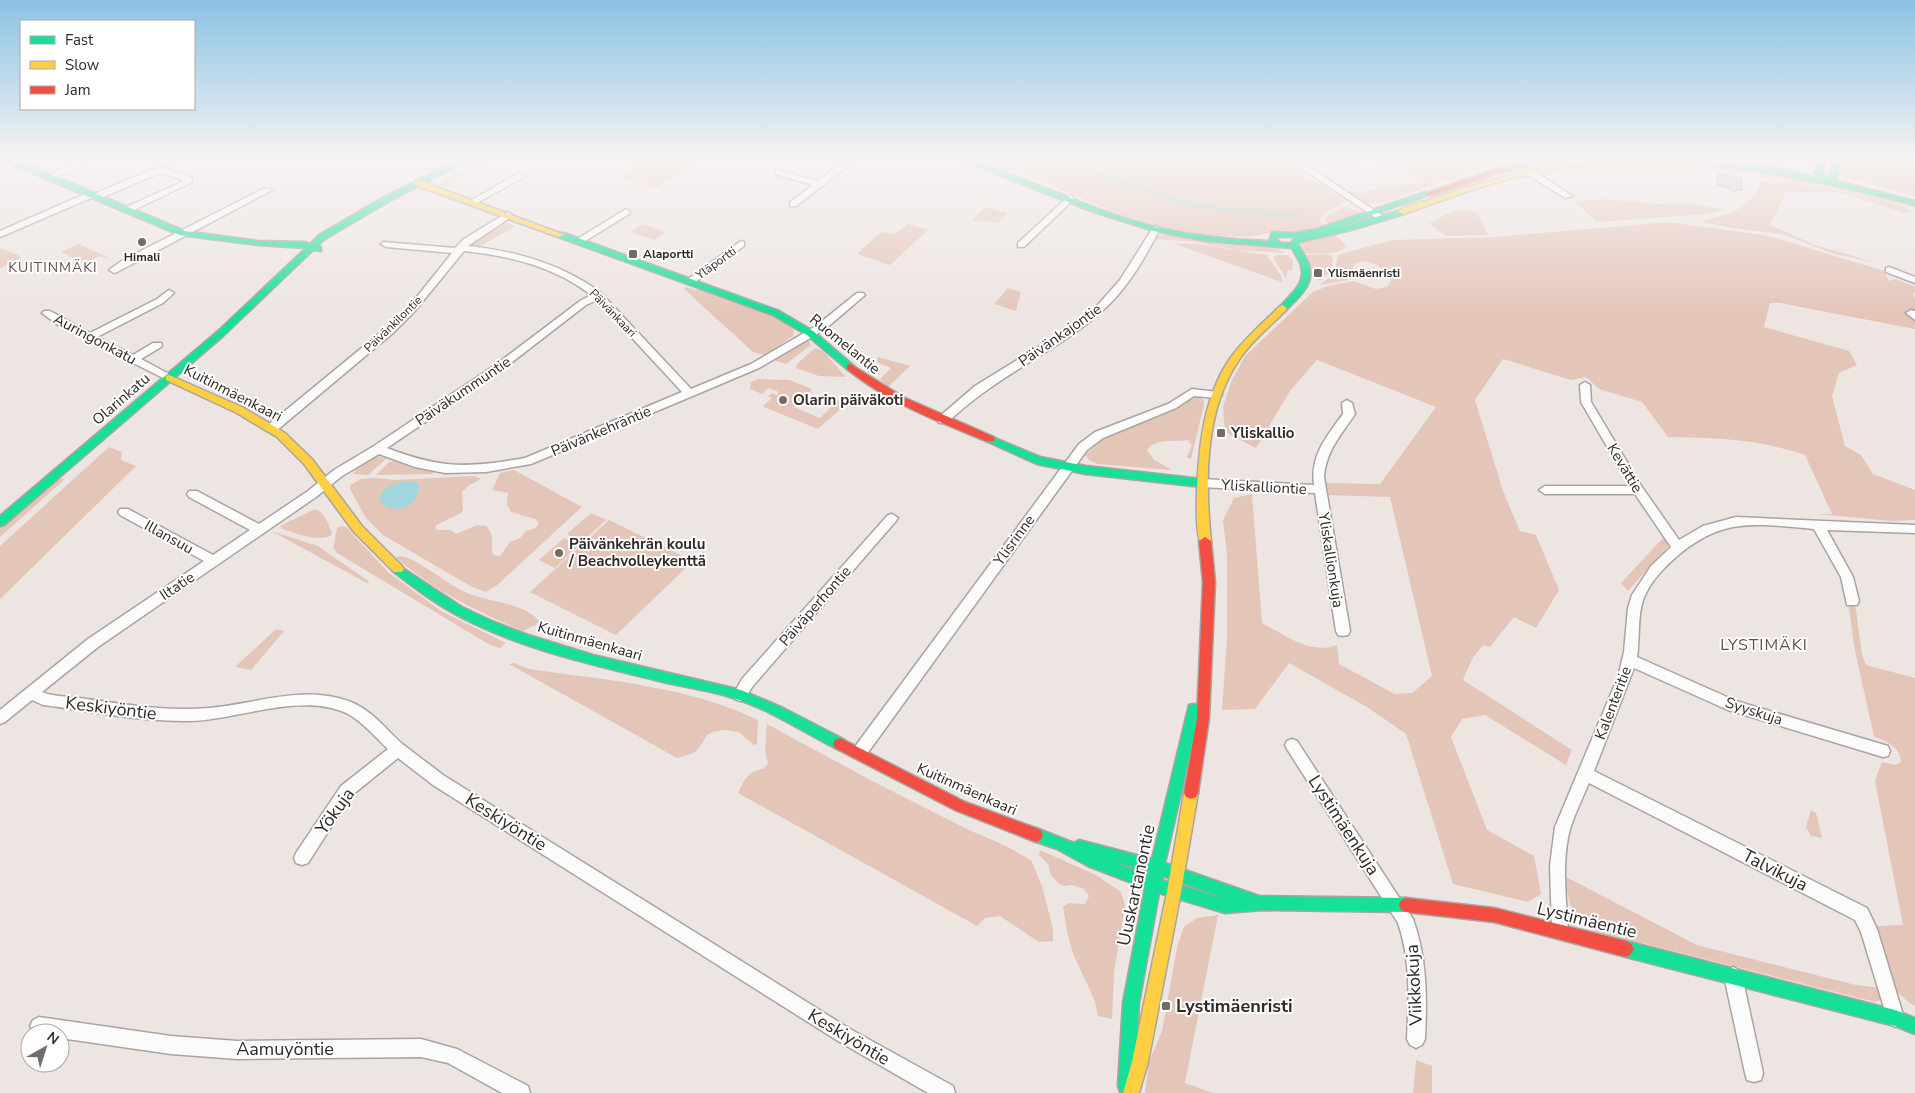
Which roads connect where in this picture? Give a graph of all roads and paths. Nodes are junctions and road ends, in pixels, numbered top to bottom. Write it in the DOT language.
graph roads {
  1 [pos="61,209"];
  2 [pos="230,209"];
  3 [pos="370,209"];
  4 [pos="490,209"];
  5 [pos="1059,209"];
  6 [pos="1097,209"];
  7 [pos="1368,209"];
  8 [pos="1394,209"];
  9 [pos="1398,209"];
  10 [pos="127,210"];
  11 [pos="626,212"];
  12 [pos="1377,215"];
  13 [pos="508,216"];
  14 [pos="1156,229"];
  15 [pos="183,233"];
  16 [pos="0,234"];
  17 [pos="1295,240"];
  18 [pos="579,241"];
  19 [pos="1278,241"];
  20 [pos="386,244"];
  21 [pos="741,244"];
  22 [pos="1021,245"];
  23 [pos="312,248"];
  24 [pos="459,250"];
  25 [pos="114,270"];
  26 [pos="1915,273"];
  27 [pos="1915,280"];
  28 [pos="691,281"];
  29 [pos="169,293"];
  30 [pos="598,295"];
  31 [pos="860,295"];
  32 [pos="1288,303"];
  33 [pos="47,313"];
  34 [pos="810,333"];
  35 [pos="90,337"];
  36 [pos="157,345"];
  37 [pos="133,360"];
  38 [pos="169,378"];
  39 [pos="1585,385"];
  40 [pos="689,393"];
  41 [pos="1217,395"];
  42 [pos="1347,403"];
  43 [pos="943,420"];
  44 [pos="272,428"];
  45 [pos="378,449"];
  46 [pos="1067,467"];
  47 [pos="325,483"];
  48 [pos="1202,483"];
  49 [pos="1320,489"];
  50 [pos="1545,490"];
  51 [pos="1638,490"];
  52 [pos="193,494"];
  53 [pos="124,512"];
  54 [pos="892,518"];
  55 [pos="0,522"];
  56 [pos="1818,525"];
  57 [pos="1915,529"];
  58 [pos="260,530"];
  59 [pos="1677,547"];
  60 [pos="214,561"];
  61 [pos="1852,601"];
  62 [pos="1343,631"];
  63 [pos="1630,660"];
  64 [pos="1203,687"];
  65 [pos="31,693"];
  66 [pos="740,695"];
  67 [pos="0,718"];
  68 [pos="1292,745"];
  69 [pos="398,749"];
  70 [pos="1883,751"];
  71 [pos="859,753"];
  72 [pos="1592,777"];
  73 [pos="1061,844"];
  74 [pos="302,858"];
  75 [pos="1156,868"];
  76 [pos="1176,875"];
  77 [pos="1153,884"];
  78 [pos="1174,892"];
  79 [pos="1262,904"];
  80 [pos="1396,904"];
  81 [pos="1560,931"];
  82 [pos="1733,976"];
  83 [pos="1915,1017"];
  84 [pos="1896,1018"];
  85 [pos="1915,1026"];
  86 [pos="70,1030"];
  87 [pos="1416,1039"];
  88 [pos="1754,1073"];
  89 [pos="942,1092"];
  90 [pos="521,1093"];
  91 [pos="1125,1093"];
  92 [pos="1132,1093"];
  1 -- 16 [label="street"];
  2 -- 15 [label="street"];
  3 -- 23 [label="main road, Olarinkatu"];
  4 -- 13 [label="main road, Ruomelantie"];
  5 -- 22 [label="street"];
  6 -- 14 [label="main road"];
  7 -- 12 [label="street"];
  8 -- 12 [label="main road"];
  9 -- 12 [label="main road"];
  10 -- 15 [label="main road"];
  11 -- 18 [label="street"];
  12 -- 17 [label="main road"];
  13 -- 18 [label="main road, Ruomelantie"];
  13 -- 24 [label="street, Päivänkilontie"];
  14 -- 19 [label="main road"];
  14 -- 43 [label="street, Päivänkajontie"];
  15 -- 23 [label="main road"];
  15 -- 25 [label="street"];
  17 -- 19 [label="main road"];
  17 -- 32 [label="main road, Uuskartanontie"];
  18 -- 28 [label="main road, Ruomelantie"];
  19 -- 32 [label="main road, Uuskartanontie"];
  20 -- 24 [label="street, Päivänkaari"];
  21 -- 28 [label="street, Yläportti"];
  23 -- 38 [label="main road, Olarinkatu"];
  24 -- 30 [label="street, Päivänkaari"];
  24 -- 44 [label="street, Päivänkilontie"];
  26 -- 27 [label="street"];
  28 -- 34 [label="main road, Ruomelantie"];
  29 -- 35 [label="street"];
  30 -- 40 [label="street, Päivänkaari"];
  30 -- 45 [label="street, Päiväkummuntie"];
  31 -- 34 [label="street, Päivänkehräntie"];
  32 -- 41 [label="main road, Uuskartanontie"];
  33 -- 35 [label="street, Auringonkatu"];
  34 -- 40 [label="street, Päivänkehräntie"];
  34 -- 43 [label="main road, Ruomelantie"];
  35 -- 37 [label="street, Auringonkatu"];
  36 -- 37 [label="street"];
  37 -- 38 [label="street, Auringonkatu"];
  38 -- 44 [label="main road, Kuitinmäenkaari"];
  38 -- 55 [label="main road, Olarinkatu"];
  39 -- 51 [label="street, Kevättie"];
  40 -- 45 [label="street, Päivänkehräntie"];
  41 -- 46 [label="street, Ylisrinne"];
  41 -- 48 [label="main road, Uuskartanontie"];
  42 -- 49 [label="street, Yliskalliontie"];
  43 -- 46 [label="main road, Ruomelantie"];
  44 -- 47 [label="main road, Kuitinmäenkaari"];
  45 -- 47 [label="street, Päiväkummuntie"];
  46 -- 48 [label="main road, Ruomelantie"];
  46 -- 71 [label="street, Ylisrinne"];
  47 -- 58 [label="street, Iltatie"];
  47 -- 66 [label="main road, Kuitinmäenkaari"];
  48 -- 49 [label="street, Yliskalliontie"];
  48 -- 64 [label="main road, Uuskartanontie"];
  49 -- 62 [label="street, Yliskallionkuja"];
  50 -- 51 [label="street"];
  51 -- 59 [label="street, Kevättie"];
  52 -- 58 [label="street"];
  53 -- 60 [label="street, Illansuu"];
  54 -- 66 [label="street, Päiväperhontie"];
  56 -- 57 [label="street, Kalenteritie"];
  56 -- 59 [label="street, Kalenteritie"];
  56 -- 61 [label="street"];
  58 -- 60 [label="street, Iltatie"];
  59 -- 63 [label="street, Kalenteritie"];
  60 -- 65 [label="street, Iltatie"];
  63 -- 70 [label="street, Syyskuja"];
  63 -- 81 [label="street, Kalenteritie"];
  64 -- 75 [label="main road, Uuskartanontie"];
  64 -- 76 [label="main road, Uuskartanontie"];
  65 -- 67 [label="street, Iltatie"];
  65 -- 69 [label="street, Keskiyöntie"];
  66 -- 71 [label="main road, Kuitinmäenkaari"];
  68 -- 80 [label="street, Lystimäenkuja"];
  69 -- 74 [label="street, Yökuja"];
  69 -- 89 [label="street, Keskiyöntie"];
  71 -- 73 [label="main road, Kuitinmäenkaari"];
  72 -- 84 [label="street, Talvikuja"];
  73 -- 75 [label="main road, Kuitinmäenkaari"];
  73 -- 77 [label="main road, Kuitinmäenkaari"];
  75 -- 76 [label="main road, Lystimäentie"];
  75 -- 77 [label="main road, Uuskartanontie"];
  76 -- 78 [label="main road, Uuskartanontie"];
  76 -- 79 [label="main road, Lystimäentie"];
  77 -- 78 [label="main road, Lystimäentie"];
  77 -- 91 [label="main road, Uuskartanontie"];
  78 -- 79 [label="main road, Lystimäentie"];
  78 -- 92 [label="main road, Uuskartanontie"];
  79 -- 80 [label="main road, Lystimäentie"];
  80 -- 81 [label="main road, Lystimäentie"];
  80 -- 87 [label="street, Viikkokuja"];
  81 -- 82 [label="main road, Lystimäentie"];
  82 -- 84 [label="main road, Lystimäentie"];
  82 -- 88 [label="street"];
  83 -- 84 [label="main road, Lystimäentie"];
  84 -- 85 [label="main road, Lystimäentie"];
  86 -- 90 [label="street, Aamuyöntie"];
}
